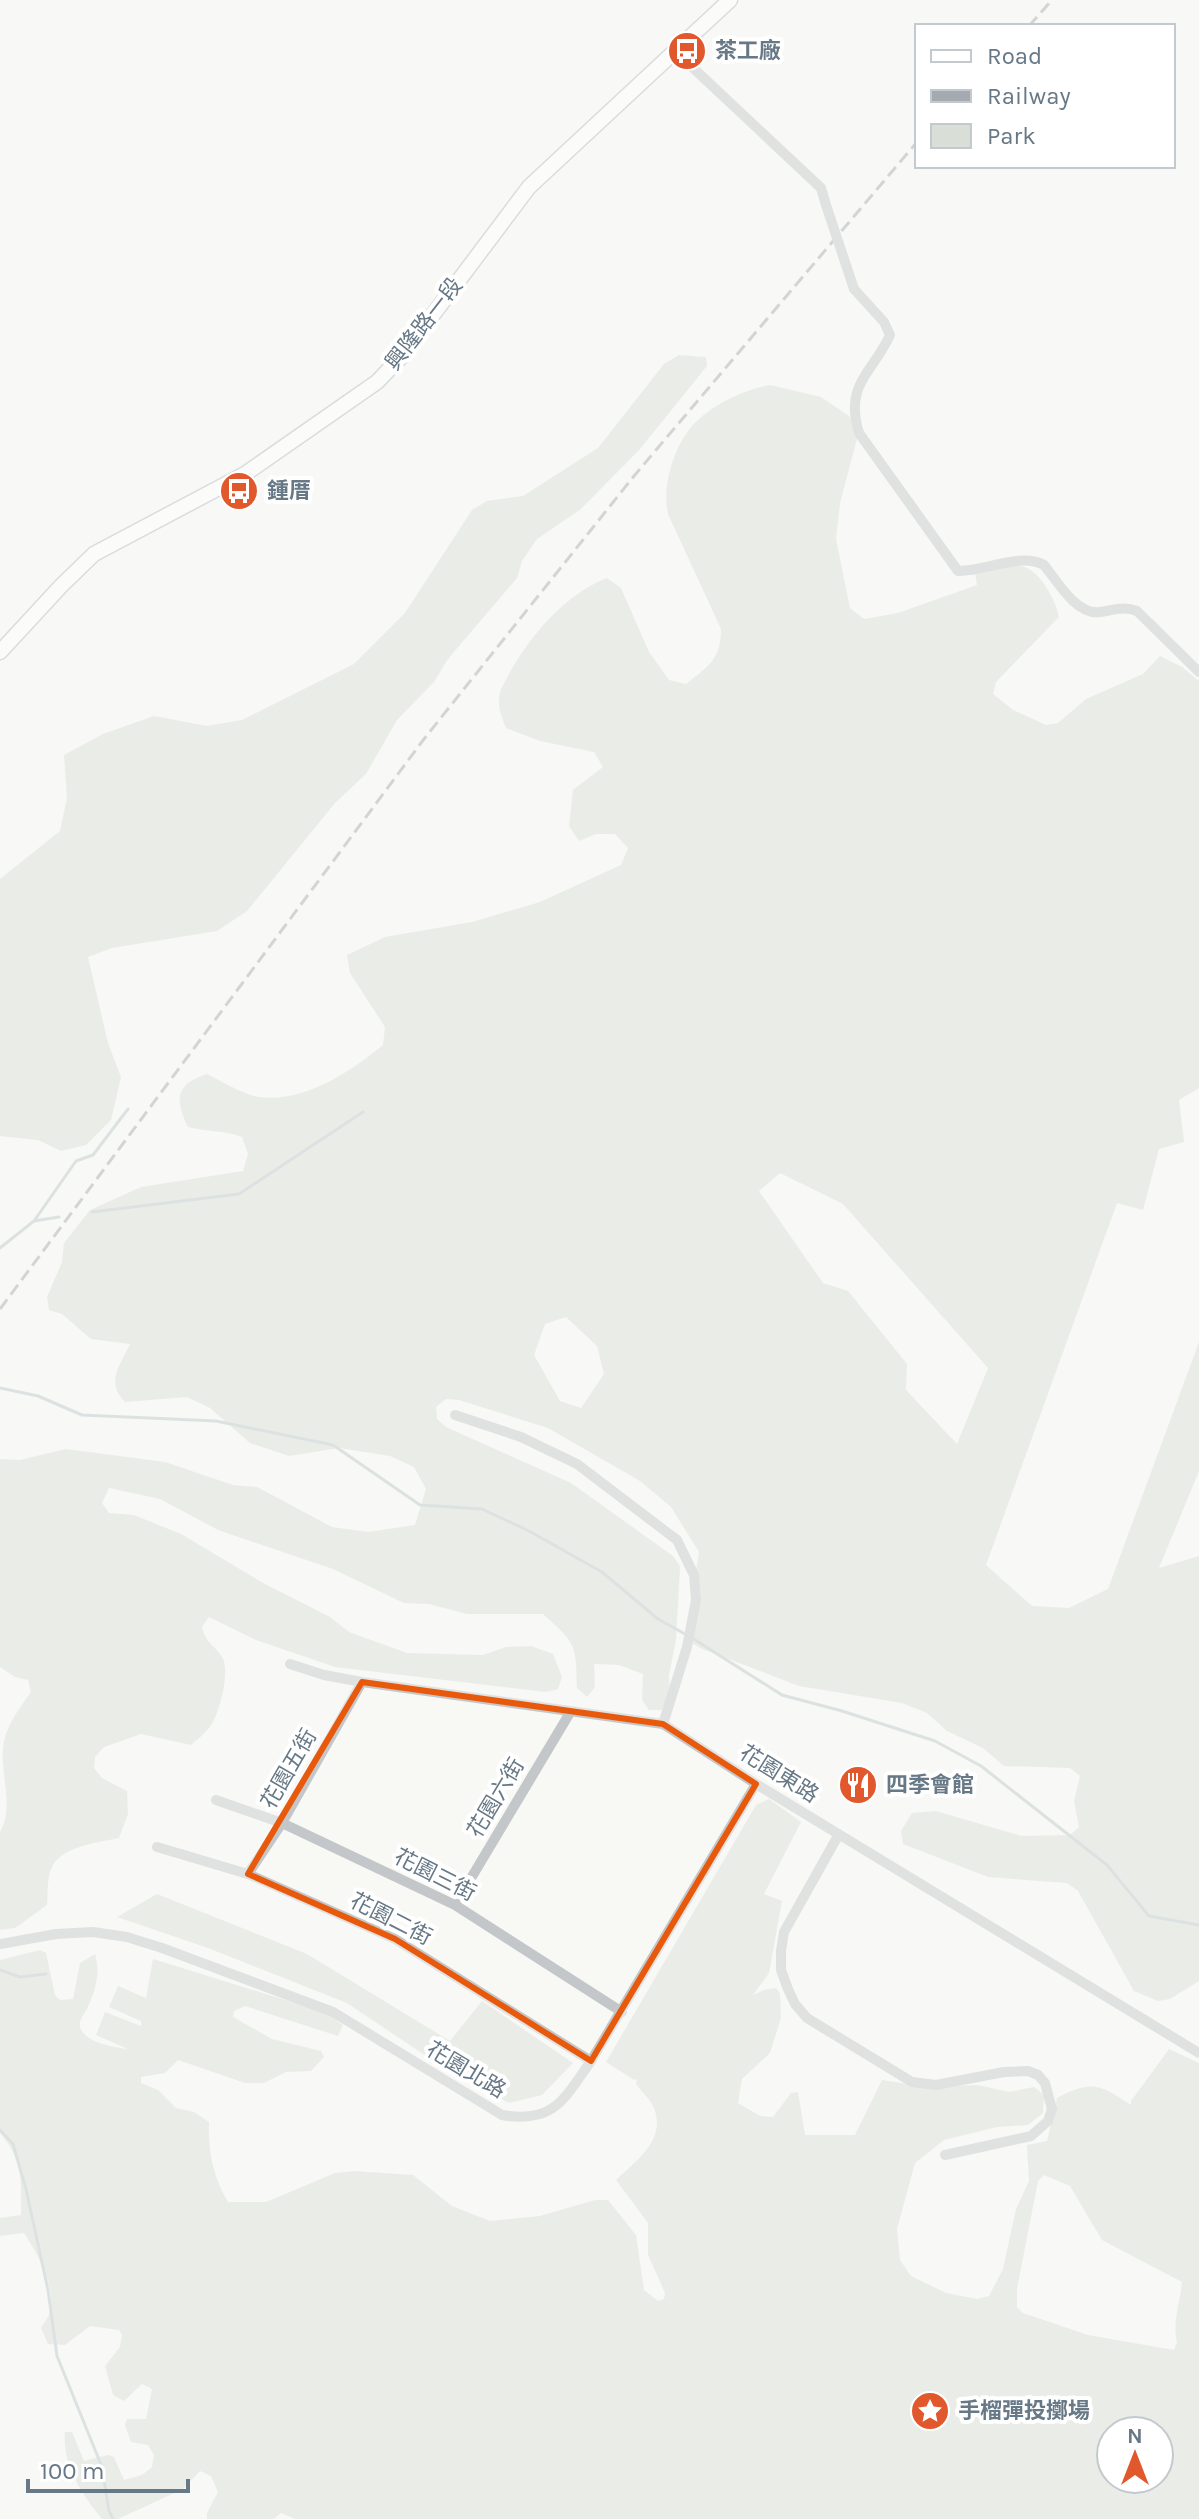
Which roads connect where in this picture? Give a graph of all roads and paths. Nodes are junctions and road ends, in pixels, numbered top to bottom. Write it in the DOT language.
graph roads {
  1 [pos="730,0"];
  2 [pos="674,50"];
  3 [pos="0,652"];
  4 [pos="1199,672"];
  5 [pos="455,1415"];
  6 [pos="290,1664"];
  7 [pos="362,1682"];
  8 [pos="571,1711"];
  9 [pos="663,1724"];
  10 [pos="756,1784"];
  11 [pos="216,1800"];
  12 [pos="282,1823"];
  13 [pos="839,1834"];
  14 [pos="157,1847"];
  15 [pos="248,1874"];
  16 [pos="455,1905"];
  17 [pos="0,1944"];
  18 [pos="622,2012"];
  19 [pos="1199,2053"];
  20 [pos="591,2061"];
  21 [pos="945,2155"];
  1 -- 2 [label="street, 興隆路一段"];
  2 -- 3 [label="street, 興隆路一段"];
  2 -- 4 [label="street, bridge"];
  5 -- 9 [label="street"];
  6 -- 7 [label="street, 花園東路"];
  7 -- 8 [label="street, 花園東路"];
  7 -- 12 [label="street, 花園五街"];
  8 -- 9 [label="street, 花園東路"];
  8 -- 16 [label="street, 花園六街"];
  9 -- 10 [label="street, 花園東路"];
  10 -- 13 [label="street, 花園東路"];
  10 -- 18 [label="street, 花園北路"];
  11 -- 12 [label="street, 花園三街"];
  12 -- 15 [label="street, 花園五街"];
  12 -- 16 [label="street, 花園三街"];
  13 -- 19 [label="street, 花園東路"];
  13 -- 21 [label="street"];
  14 -- 15 [label="street, 花園二街"];
  15 -- 20 [label="street, 花園二街"];
  16 -- 18 [label="street, 花園三街"];
  17 -- 20 [label="street, 花園北路"];
  18 -- 20 [label="street, 花園北路"];
}
